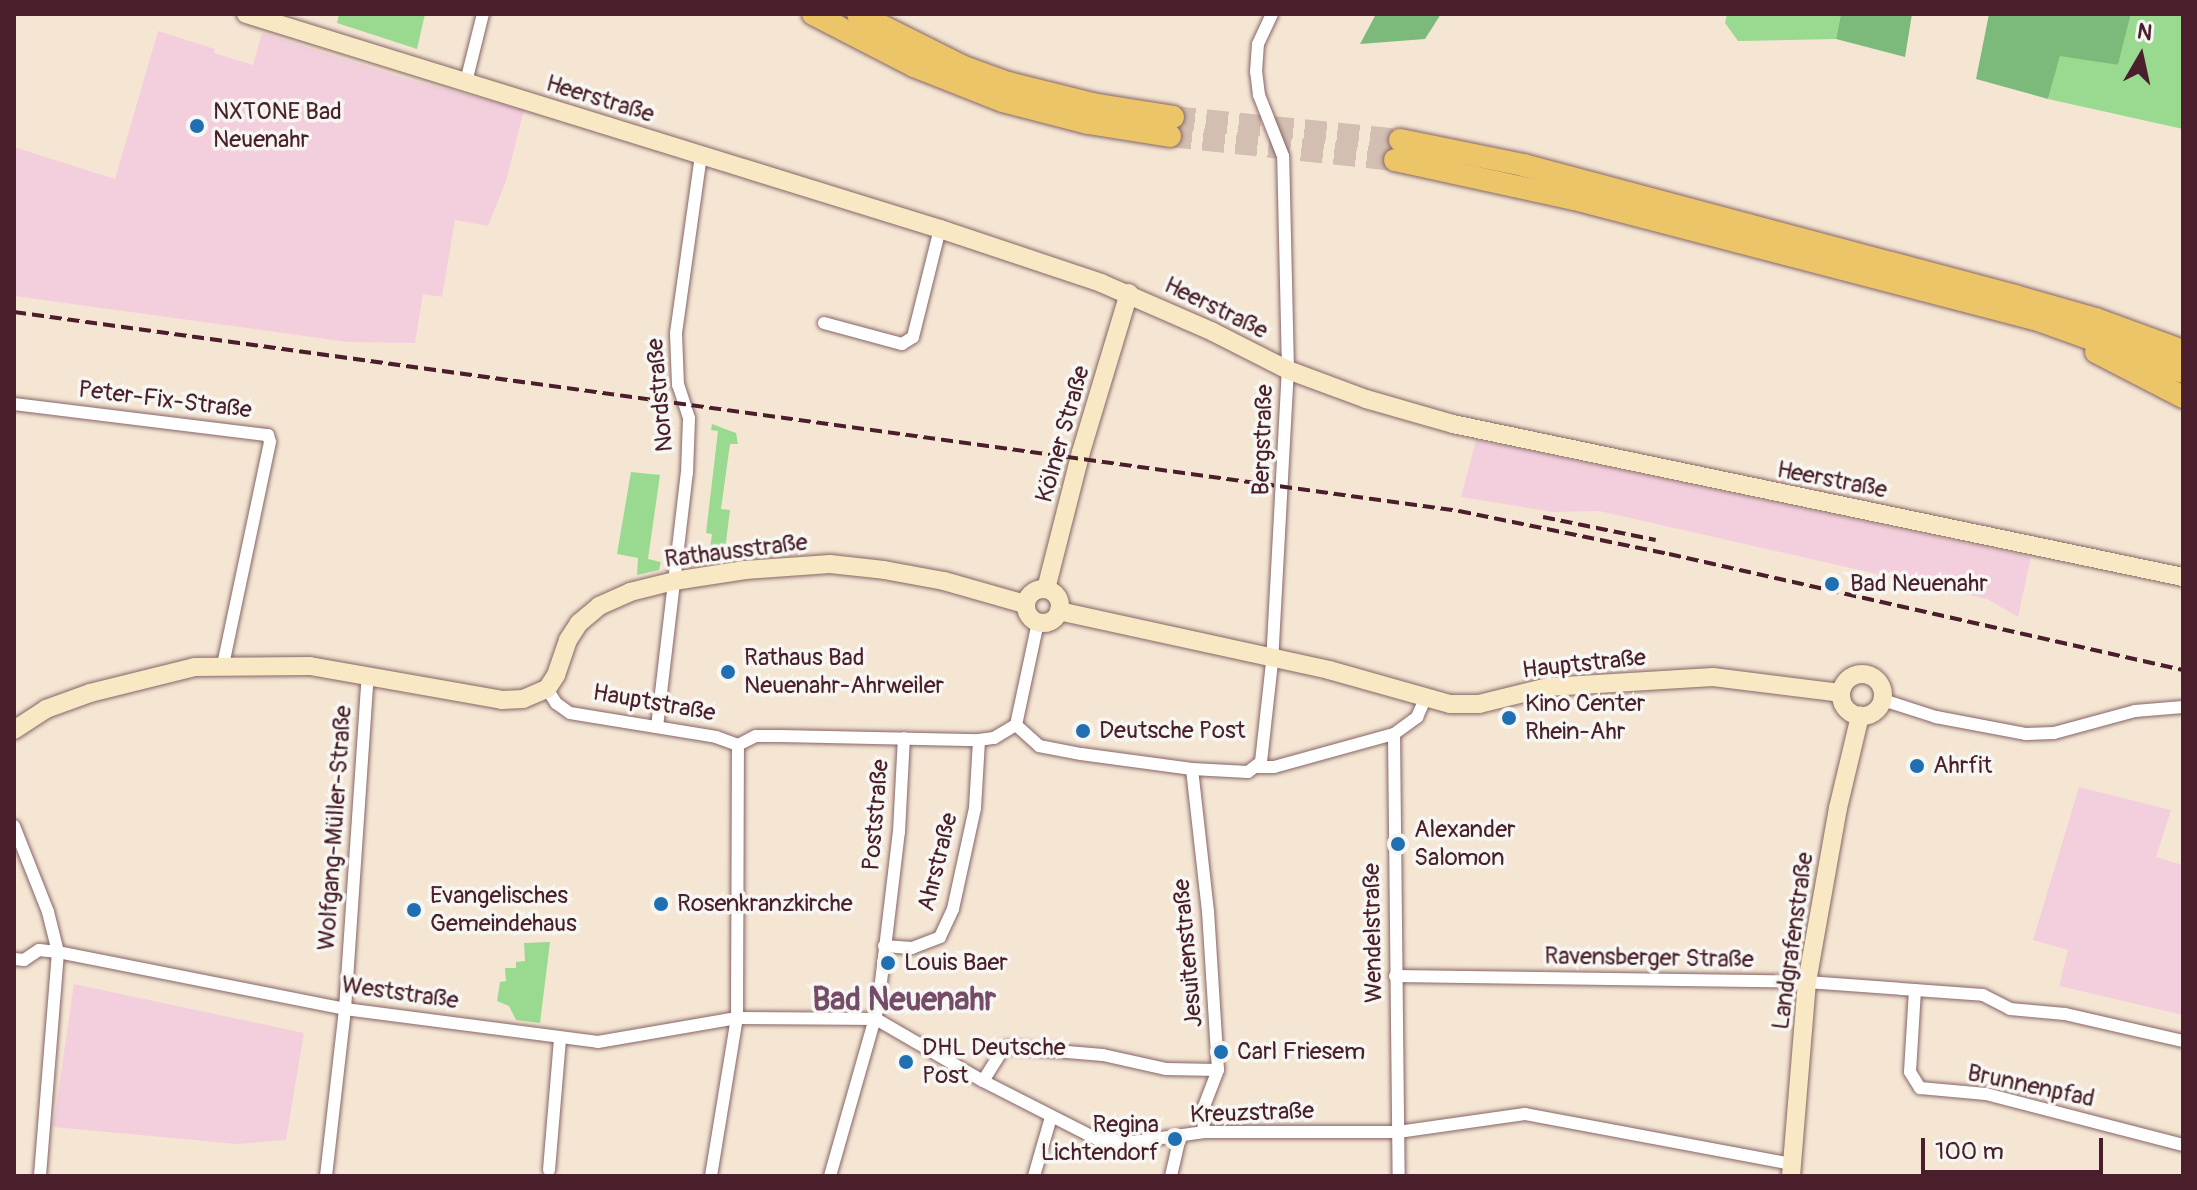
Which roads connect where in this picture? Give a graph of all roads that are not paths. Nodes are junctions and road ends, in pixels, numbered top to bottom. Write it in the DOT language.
graph roads {
  1 [pos="246,14"];
  2 [pos="483,14"];
  3 [pos="813,14"];
  4 [pos="858,14"];
  5 [pos="1272,14"];
  6 [pos="466,82"];
  7 [pos="701,155"];
  8 [pos="940,229"];
  9 [pos="1129,293"];
  10 [pos="2035,319"];
  11 [pos="824,323"];
  12 [pos="2183,351"];
  13 [pos="1288,370"];
  14 [pos="2183,372"];
  15 [pos="2183,397"];
  16 [pos="14,404"];
  17 [pos="2183,577"];
  18 [pos="674,581"];
  19 [pos="1046,589"];
  20 [pos="1025,604"];
  21 [pos="1059,611"];
  22 [pos="1038,622"];
  23 [pos="1272,658"];
  24 [pos="223,665"];
  25 [pos="368,675"];
  26 [pos="547,689"];
  27 [pos="1841,693"];
  28 [pos="1425,699"];
  29 [pos="1883,700"];
  30 [pos="2183,707"];
  31 [pos="1860,716"];
  32 [pos="1016,725"];
  33 [pos="657,727"];
  34 [pos="14,730"];
  35 [pos="1394,734"];
  36 [pos="904,738"];
  37 [pos="979,740"];
  38 [pos="738,745"];
  39 [pos="1192,769"];
  40 [pos="1253,769"];
  41 [pos="14,826"];
  42 [pos="884,946"];
  43 [pos="58,952"];
  44 [pos="14,959"];
  45 [pos="1395,976"];
  46 [pos="1807,982"];
  47 [pos="1915,990"];
  48 [pos="345,1009"];
  49 [pos="737,1018"];
  50 [pos="876,1019"];
  51 [pos="560,1038"];
  52 [pos="2183,1041"];
  53 [pos="1218,1070"];
  54 [pos="983,1081"];
  55 [pos="1051,1117"];
  56 [pos="1204,1132"];
  57 [pos="1398,1132"];
  58 [pos="1180,1137"];
  59 [pos="2183,1145"];
  60 [pos="549,1170"];
  61 [pos="1792,1173"];
  62 [pos="40,1176"];
  63 [pos="326,1176"];
  64 [pos="711,1176"];
  65 [pos="830,1176"];
  66 [pos="1034,1176"];
  67 [pos="1171,1176"];
  68 [pos="1399,1176"];
  1 -- 6 [label="street, Heerstraße"];
  2 -- 6 [label="street"];
  3 -- 4 [label="highway"];
  5 -- 13 [label="street, Bergstraße"];
  6 -- 7 [label="street, Heerstraße"];
  7 -- 8 [label="street, Heerstraße"];
  7 -- 18 [label="street, Nordstraße"];
  8 -- 9 [label="street, Heerstraße"];
  8 -- 11 [label="street"];
  9 -- 13 [label="street, Heerstraße"];
  9 -- 19 [label="street, Kölner Straße"];
  10 -- 12 [label="highway"];
  10 -- 14 [label="highway"];
  10 -- 15 [label="highway"];
  13 -- 17 [label="street, Heerstraße"];
  13 -- 23 [label="street, Bergstraße"];
  16 -- 24 [label="street, Peter-Fix-Straße"];
  18 -- 20 [label="street, Rathausstraße"];
  18 -- 26 [label="street, Rathausstraße"];
  18 -- 33 [label="street, Nordstraße"];
  19 -- 20 [label="street"];
  19 -- 21 [label="street"];
  20 -- 22 [label="street"];
  21 -- 22 [label="street"];
  21 -- 23 [label="street"];
  22 -- 32 [label="street"];
  23 -- 28 [label="street"];
  23 -- 40 [label="street, Bergstraße"];
  24 -- 25 [label="street"];
  24 -- 34 [label="street"];
  25 -- 26 [label="street"];
  25 -- 48 [label="street, Wolfgang-Müller-Straße"];
  26 -- 33 [label="street, Hauptstraße"];
  27 -- 28 [label="street, Hauptstraße"];
  27 -- 29 [label="street"];
  27 -- 31 [label="street"];
  28 -- 35 [label="street"];
  29 -- 30 [label="street"];
  29 -- 31 [label="street"];
  31 -- 46 [label="street, Landgrafenstraße"];
  32 -- 37 [label="street, Hauptstraße"];
  32 -- 39 [label="street"];
  33 -- 38 [label="street, Hauptstraße"];
  35 -- 40 [label="street"];
  35 -- 45 [label="street, Wendelstraße"];
  36 -- 37 [label="street, Hauptstraße"];
  36 -- 38 [label="street, Hauptstraße"];
  36 -- 42 [label="street, Poststraße"];
  37 -- 42 [label="street, Ahrstraße"];
  38 -- 49 [label="street"];
  39 -- 40 [label="street"];
  39 -- 53 [label="street, Jesuitenstraße"];
  41 -- 43 [label="street"];
  42 -- 50 [label="street, Poststraße"];
  43 -- 44 [label="street"];
  43 -- 48 [label="street, Weststraße"];
  43 -- 62 [label="street"];
  45 -- 46 [label="street, Ravensberger Straße"];
  45 -- 57 [label="street, Wendelstraße"];
  46 -- 47 [label="street, Ravensberger Straße"];
  46 -- 61 [label="street, Landgrafenstraße"];
  47 -- 52 [label="street, Ravensberger Straße"];
  47 -- 59 [label="street, Brunnenpfad"];
  48 -- 51 [label="street, Weststraße"];
  48 -- 63 [label="street, Wolfgang-Müller-Straße"];
  49 -- 50 [label="street"];
  49 -- 51 [label="street, Weststraße"];
  49 -- 64 [label="street"];
  50 -- 54 [label="street, Kreuzstraße"];
  50 -- 65 [label="street, Poststraße"];
  51 -- 60 [label="street"];
  53 -- 54 [label="street"];
  53 -- 56 [label="street, Jesuitenstraße"];
  54 -- 55 [label="street, Kreuzstraße"];
  55 -- 58 [label="street, Kreuzstraße"];
  55 -- 66 [label="street"];
  56 -- 57 [label="street, Kreuzstraße"];
  56 -- 58 [label="street, Kreuzstraße"];
  57 -- 61 [label="street, Kreuzstraße"];
  57 -- 68 [label="street, Wendelstraße"];
  58 -- 67 [label="street"];
}
